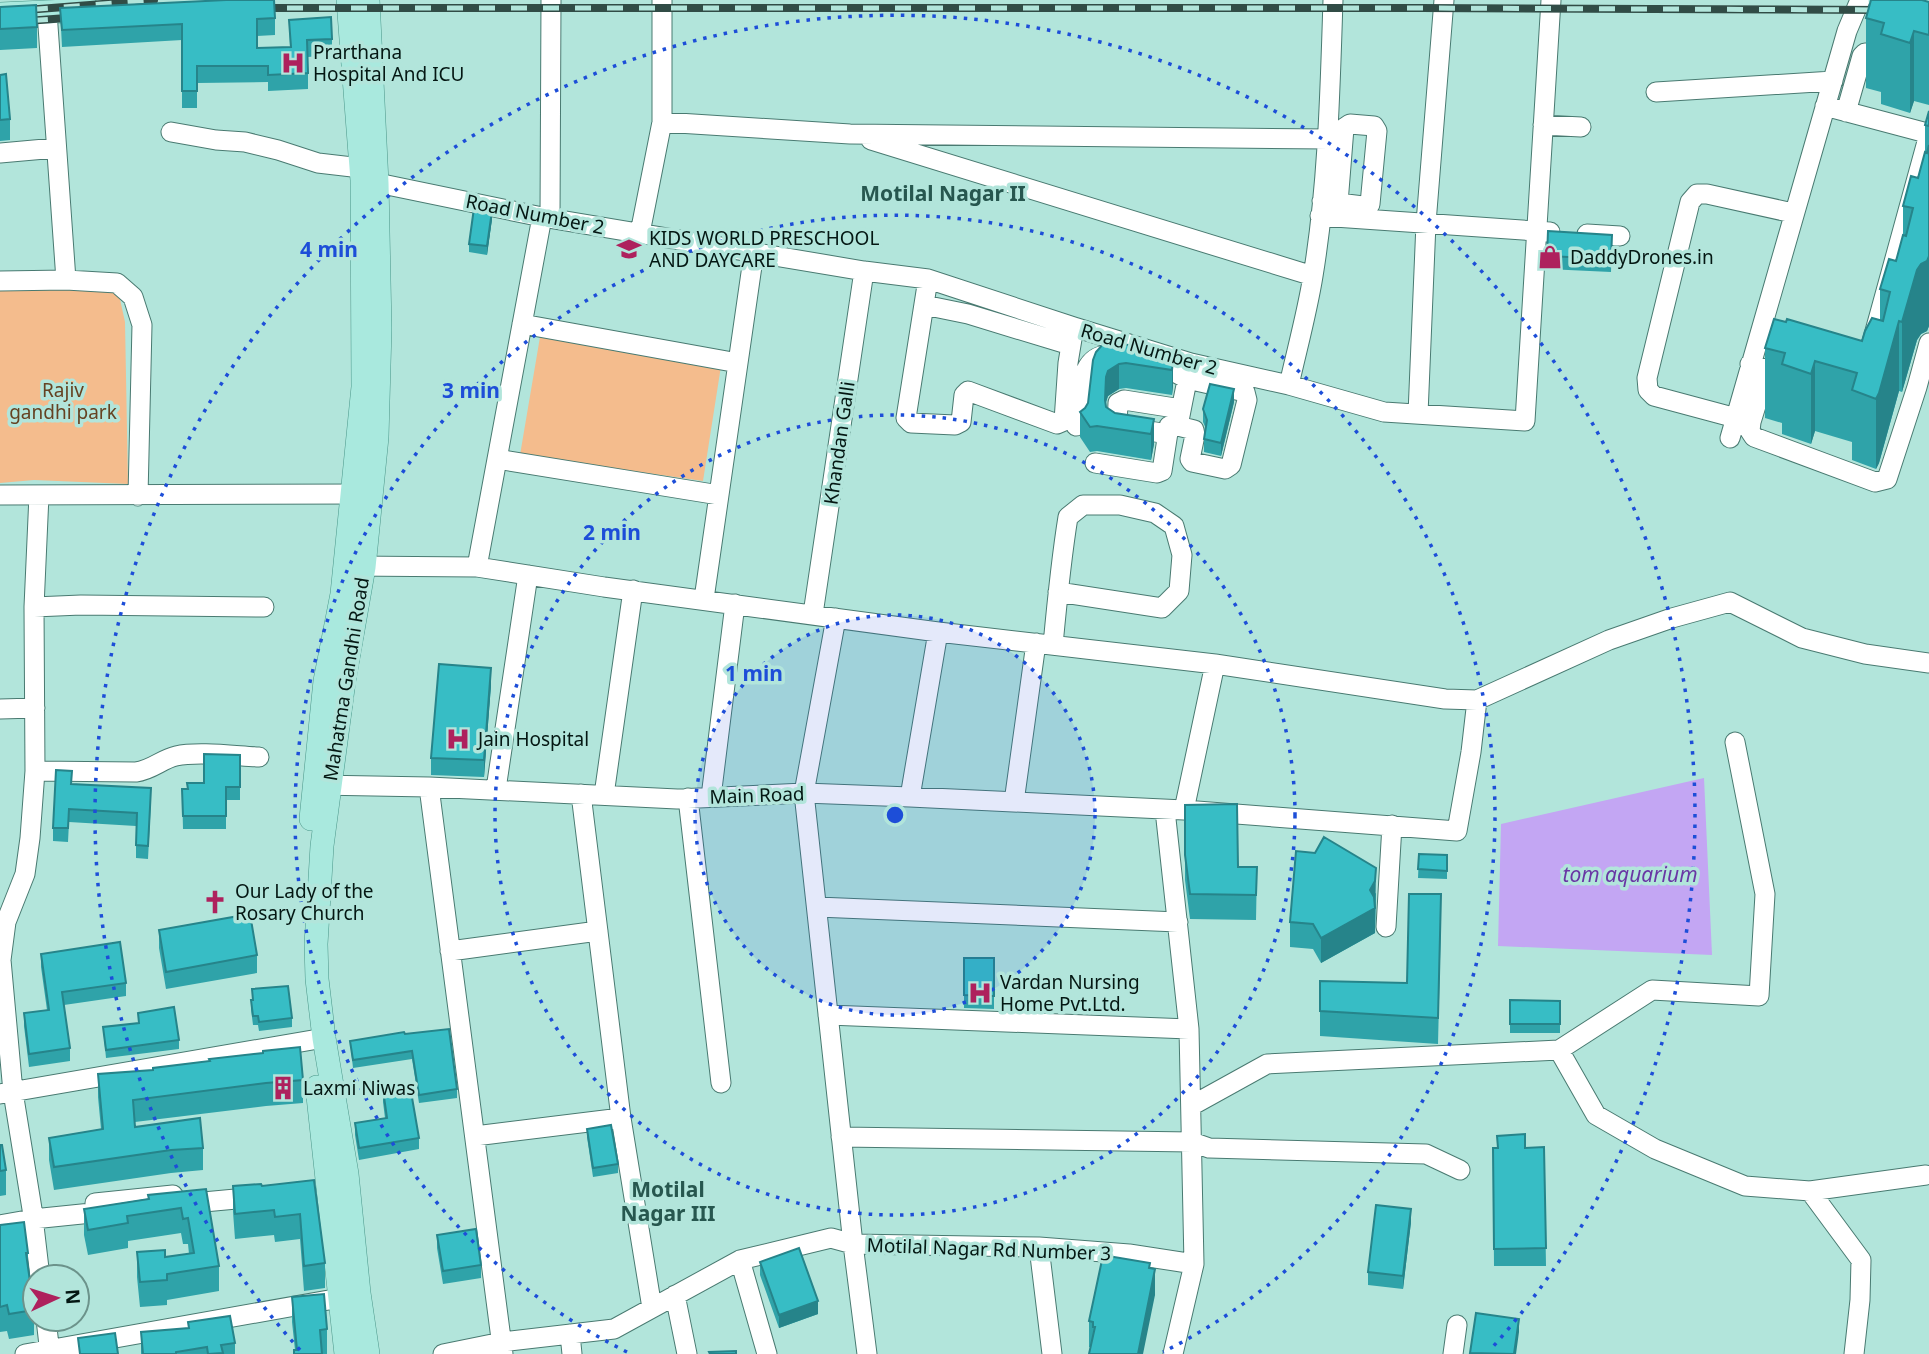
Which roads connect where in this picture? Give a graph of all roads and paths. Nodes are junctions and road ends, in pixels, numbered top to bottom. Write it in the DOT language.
graph roads {
  1 [pos="348,0"];
  2 [pos="369,0"];
  3 [pos="551,0"];
  4 [pos="662,0"];
  5 [pos="1333,0"];
  6 [pos="1444,0"];
  7 [pos="1551,0"];
  8 [pos="1860,0"];
  9 [pos="1880,0"];
  10 [pos="1910,0"];
  11 [pos="1929,1"];
  12 [pos="114,9"];
  13 [pos="47,12"];
  14 [pos="0,15"];
  15 [pos="1929,52"];
  16 [pos="1833,81"];
  17 [pos="1656,92"];
  18 [pos="1825,106"];
  19 [pos="1846,112"];
  20 [pos="662,122"];
  21 [pos="1543,125"];
  22 [pos="1581,128"];
  23 [pos="171,132"];
  24 [pos="850,134"];
  25 [pos="1329,139"];
  26 [pos="56,148"];
  27 [pos="0,153"];
  28 [pos="367,177"];
  29 [pos="1327,207"];
  30 [pos="1793,213"];
  31 [pos="546,218"];
  32 [pos="1426,223"];
  33 [pos="1536,231"];
  34 [pos="640,233"];
  35 [pos="1620,236"];
  36 [pos="754,252"];
  37 [pos="864,271"];
  38 [pos="1313,276"];
  39 [pos="928,279"];
  40 [pos="66,280"];
  41 [pos="0,281"];
  42 [pos="924,305"];
  43 [pos="522,324"];
  44 [pos="1072,336"];
  45 [pos="1929,343"];
  46 [pos="1867,360"];
  47 [pos="738,363"];
  48 [pos="1758,367"];
  49 [pos="1189,371"];
  50 [pos="1807,382"];
  51 [pos="1289,385"];
  52 [pos="1418,414"];
  53 [pos="1736,418"];
  54 [pos="1176,423"];
  55 [pos="1076,426"];
  56 [pos="1730,438"];
  57 [pos="497,459"];
  58 [pos="1095,463"];
  59 [pos="361,494"];
  60 [pos="0,495"];
  61 [pos="39,495"];
  62 [pos="719,495"];
  63 [pos="138,496"];
  64 [pos="354,566"];
  65 [pos="477,567"];
  66 [pos="528,575"];
  67 [pos="633,590"];
  68 [pos="1058,592"];
  69 [pos="704,599"];
  70 [pos="735,604"];
  71 [pos="34,607"];
  72 [pos="264,607"];
  73 [pos="813,614"];
  74 [pos="836,618"];
  75 [pos="938,632"];
  76 [pos="1045,644"];
  77 [pos="1928,663"];
  78 [pos="1215,664"];
  79 [pos="1477,700"];
  80 [pos="34,708"];
  81 [pos="0,709"];
  82 [pos="1735,742"];
  83 [pos="259,757"];
  84 [pos="34,771"];
  85 [pos="322,784"];
  86 [pos="429,786"];
  87 [pos="496,789"];
  88 [pos="804,793"];
  89 [pos="581,794"];
  90 [pos="604,795"];
  91 [pos="711,797"];
  92 [pos="910,797"];
  93 [pos="688,798"];
  94 [pos="1014,802"];
  95 [pos="1175,810"];
  96 [pos="1392,825"];
  97 [pos="817,907"];
  98 [pos="1178,922"];
  99 [pos="1386,928"];
  100 [pos="598,931"];
  101 [pos="450,951"];
  102 [pos="1,960"];
  103 [pos="828,1015"];
  104 [pos="1189,1029"];
  105 [pos="318,1039"];
  106 [pos="1559,1049"];
  107 [pos="721,1083"];
  108 [pos="6,1093"];
  109 [pos="1191,1105"];
  110 [pos="621,1118"];
  111 [pos="475,1136"];
  112 [pos="841,1137"];
  113 [pos="1192,1142"];
  114 [pos="1460,1170"];
  115 [pos="1926,1175"];
  116 [pos="275,1190"];
  117 [pos="1810,1191"];
  118 [pos="0,1214"];
  119 [pos="32,1214"];
  120 [pos="0,1225"];
  121 [pos="853,1244"];
  122 [pos="1039,1247"];
  123 [pos="740,1260"];
  124 [pos="38,1263"];
  125 [pos="1194,1264"];
  126 [pos="350,1295"];
  127 [pos="676,1295"];
  128 [pos="652,1308"];
  129 [pos="1457,1325"];
  130 [pos="48,1333"];
  131 [pos="570,1334"];
  132 [pos="503,1348"];
  133 [pos="50,1352"];
  134 [pos="25,1354"];
  135 [pos="346,1354"];
  136 [pos="368,1354"];
  137 [pos="443,1354"];
  138 [pos="572,1354"];
  139 [pos="687,1354"];
  140 [pos="767,1354"];
  141 [pos="867,1354"];
  142 [pos="1052,1354"];
  143 [pos="1173,1354"];
  144 [pos="1453,1354"];
  145 [pos="1854,1354"];
  1 -- 28 [label="main road, Mahatma Gandhi Road"];
  2 -- 28 [label="main road, Mahatma Gandhi Road"];
  3 -- 31 [label="street"];
  4 -- 20 [label="street"];
  5 -- 25 [label="street"];
  6 -- 32 [label="street"];
  7 -- 21 [label="street, Road Number 2"];
  8 -- 16 [label="street"];
  9 -- 10 [label="main road"];
  10 -- 11 [label="main road"];
  12 -- 13 [label="main road"];
  13 -- 14 [label="main road"];
  13 -- 26 [label="street"];
  15 -- 19 [label="street"];
  16 -- 17 [label="street"];
  16 -- 18 [label="street"];
  18 -- 19 [label="street"];
  18 -- 30 [label="street"];
  19 -- 46 [label="street"];
  20 -- 24 [label="street"];
  20 -- 34 [label="street"];
  21 -- 22 [label="street"];
  21 -- 33 [label="street, Road Number 2"];
  23 -- 28 [label="street, Road Number 2"];
  24 -- 25 [label="street"];
  24 -- 38 [label="street"];
  25 -- 29 [label="street"];
  26 -- 27 [label="street"];
  26 -- 40 [label="street"];
  28 -- 31 [label="street, Road Number 2"];
  28 -- 59 [label="main road, Mahatma Gandhi Road"];
  29 -- 32 [label="street"];
  29 -- 38 [label="street"];
  30 -- 48 [label="street"];
  30 -- 53 [label="street"];
  31 -- 34 [label="street, Road Number 2"];
  31 -- 43 [label="street"];
  32 -- 33 [label="street"];
  32 -- 52 [label="street"];
  33 -- 35 [label="street"];
  33 -- 52 [label="street, Road Number 2"];
  34 -- 36 [label="street, Road Number 2"];
  36 -- 37 [label="street, Road Number 2"];
  36 -- 47 [label="street"];
  37 -- 39 [label="street, Road Number 2"];
  37 -- 73 [label="street, Khandan Galli"];
  38 -- 51 [label="street"];
  39 -- 42 [label="street"];
  39 -- 44 [label="street, Road Number 2"];
  40 -- 41 [label="street"];
  40 -- 63 [label="street"];
  42 -- 44 [label="street"];
  42 -- 44 [label="street"];
  43 -- 47 [label="street"];
  43 -- 57 [label="street"];
  44 -- 49 [label="street, Road Number 2"];
  45 -- 48 [label="street"];
  47 -- 62 [label="street"];
  48 -- 50 [label="street"];
  48 -- 53 [label="street"];
  49 -- 51 [label="street, Road Number 2"];
  49 -- 54 [label="street"];
  49 -- 54 [label="street"];
  49 -- 55 [label="street"];
  51 -- 52 [label="street, Road Number 2"];
  53 -- 56 [label="street"];
  54 -- 58 [label="street"];
  57 -- 62 [label="street"];
  57 -- 65 [label="street"];
  59 -- 63 [label="street"];
  59 -- 64 [label="main road, Mahatma Gandhi Road"];
  60 -- 61 [label="street"];
  61 -- 63 [label="street"];
  61 -- 71 [label="street"];
  62 -- 69 [label="street"];
  64 -- 65 [label="street"];
  64 -- 85 [label="main road, Mahatma Gandhi Road"];
  65 -- 66 [label="street"];
  66 -- 67 [label="street"];
  66 -- 87 [label="street"];
  67 -- 69 [label="street"];
  67 -- 90 [label="street"];
  68 -- 68 [label="street"];
  68 -- 76 [label="street"];
  69 -- 70 [label="street"];
  70 -- 73 [label="street"];
  70 -- 91 [label="street"];
  71 -- 72 [label="street"];
  71 -- 80 [label="street"];
  73 -- 74 [label="street"];
  74 -- 75 [label="street"];
  74 -- 88 [label="street"];
  75 -- 76 [label="street"];
  75 -- 92 [label="street"];
  76 -- 78 [label="street"];
  76 -- 94 [label="street"];
  77 -- 79 [label="street"];
  78 -- 79 [label="street"];
  78 -- 95 [label="street"];
  79 -- 96 [label="street, Main Road"];
  80 -- 81 [label="street"];
  80 -- 84 [label="street"];
  82 -- 106 [label="street"];
  83 -- 84 [label="street"];
  84 -- 102 [label="street"];
  85 -- 86 [label="street, Main Road"];
  85 -- 105 [label="main road, Mahatma Gandhi Road"];
  86 -- 87 [label="street, Main Road"];
  86 -- 101 [label="street"];
  87 -- 89 [label="street, Main Road"];
  88 -- 91 [label="street, Main Road"];
  88 -- 92 [label="street, Main Road"];
  88 -- 97 [label="street"];
  89 -- 90 [label="street, Main Road"];
  89 -- 100 [label="street"];
  90 -- 93 [label="street, Main Road"];
  91 -- 93 [label="street, Main Road"];
  92 -- 94 [label="street, Main Road"];
  93 -- 107 [label="street"];
  94 -- 95 [label="street, Main Road"];
  95 -- 96 [label="street, Main Road"];
  95 -- 98 [label="street"];
  96 -- 99 [label="street"];
  97 -- 98 [label="street"];
  97 -- 103 [label="street"];
  98 -- 104 [label="street"];
  100 -- 101 [label="street"];
  100 -- 110 [label="street"];
  101 -- 111 [label="street"];
  102 -- 108 [label="street"];
  103 -- 104 [label="street"];
  103 -- 112 [label="street"];
  104 -- 109 [label="street"];
  105 -- 108 [label="street"];
  105 -- 126 [label="main road, Mahatma Gandhi Road"];
  106 -- 109 [label="street"];
  106 -- 117 [label="street"];
  108 -- 119 [label="street"];
  109 -- 113 [label="street"];
  110 -- 111 [label="street"];
  110 -- 128 [label="street"];
  111 -- 132 [label="street"];
  112 -- 113 [label="street"];
  112 -- 121 [label="street"];
  113 -- 114 [label="street"];
  113 -- 125 [label="street"];
  115 -- 117 [label="street"];
  116 -- 119 [label="street"];
  117 -- 145 [label="street"];
  118 -- 119 [label="street"];
  119 -- 120 [label="street"];
  119 -- 124 [label="street"];
  121 -- 122 [label="street, Motilal Nagar Rd Number 3"];
  121 -- 123 [label="street"];
  121 -- 141 [label="street, Motilal Nagar Rd Number 3"];
  122 -- 125 [label="street, Motilal Nagar Rd Number 3"];
  122 -- 142 [label="street"];
  123 -- 127 [label="street"];
  123 -- 140 [label="street"];
  125 -- 143 [label="street"];
  126 -- 133 [label="street"];
  126 -- 135 [label="main road, Mahatma Gandhi Road"];
  126 -- 136 [label="main road, Mahatma Gandhi Road"];
  127 -- 128 [label="street"];
  127 -- 139 [label="street"];
  128 -- 131 [label="street"];
  129 -- 144 [label="street"];
  130 -- 133 [label="street"];
  131 -- 132 [label="street"];
  131 -- 138 [label="street"];
  132 -- 137 [label="street"];
  133 -- 134 [label="street"];
}
